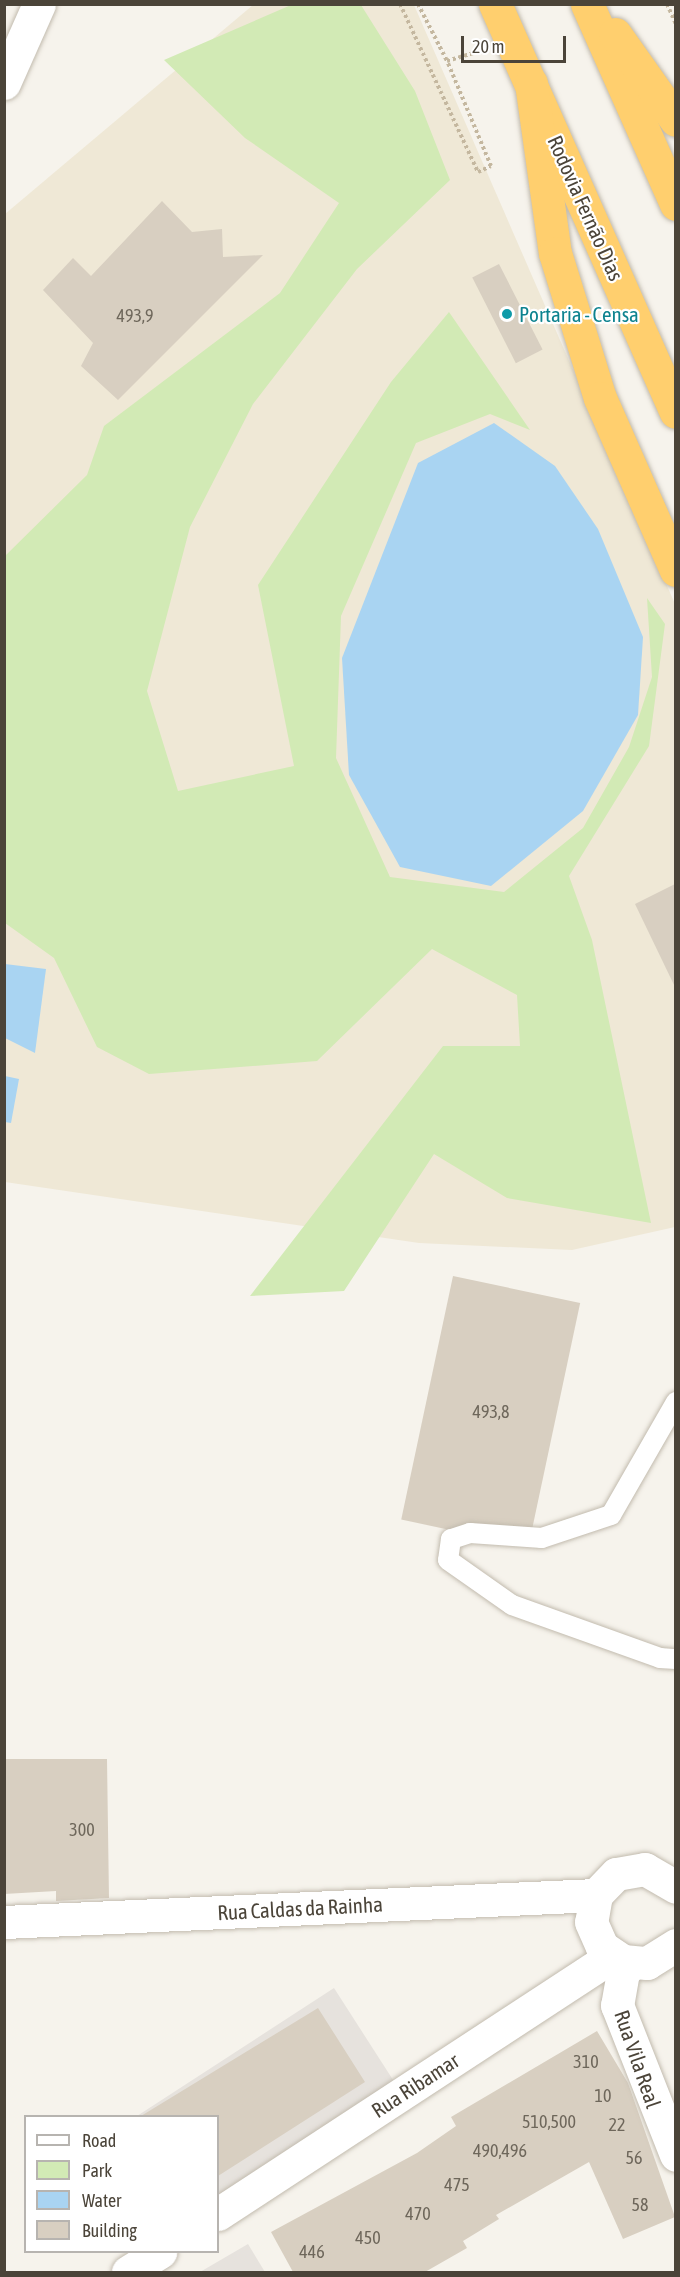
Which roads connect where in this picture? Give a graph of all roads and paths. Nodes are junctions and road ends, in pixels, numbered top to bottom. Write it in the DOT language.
graph roads {
  1 [pos="400,4"];
  2 [pos="418,4"];
  3 [pos="495,4"];
  4 [pos="667,4"];
  5 [pos="588,7"];
  6 [pos="24,17"];
  7 [pos="675,24"];
  8 [pos="512,40"];
  9 [pos="447,62"];
  10 [pos="4,83"];
  11 [pos="531,83"];
  12 [pos="675,120"];
  13 [pos="675,204"];
  14 [pos="675,412"];
  15 [pos="675,570"];
  16 [pos="675,1402"];
  17 [pos="675,1659"];
  18 [pos="675,1887"];
  19 [pos="596,1895"];
  20 [pos="4,1922"];
  21 [pos="675,1945"];
  22 [pos="623,1960"];
  23 [pos="675,2155"];
  24 [pos="219,2213"];
  25 [pos="158,2253"];
  26 [pos="128,2272"];
  1 -- 9 [label="path"];
  2 -- 9 [label="path"];
  3 -- 8 [label="highway, Rodovia Fernão Dias"];
  4 -- 7 [label="path"];
  5 -- 12 [label="highway"];
  5 -- 13 [label="highway"];
  6 -- 10 [label="street"];
  8 -- 9 [label="path"];
  8 -- 11 [label="highway, Rodovia Fernão Dias"];
  11 -- 14 [label="highway, Rodovia Fernão Dias"];
  11 -- 15 [label="highway"];
  16 -- 17 [label="lane"];
  18 -- 19 [label="street"];
  19 -- 20 [label="street, Rua Caldas da Rainha"];
  19 -- 22 [label="street"];
  21 -- 22 [label="street"];
  22 -- 23 [label="street, Rua Vila Real"];
  22 -- 24 [label="street, Rua Ribamar"];
  25 -- 26 [label="street"];
}
